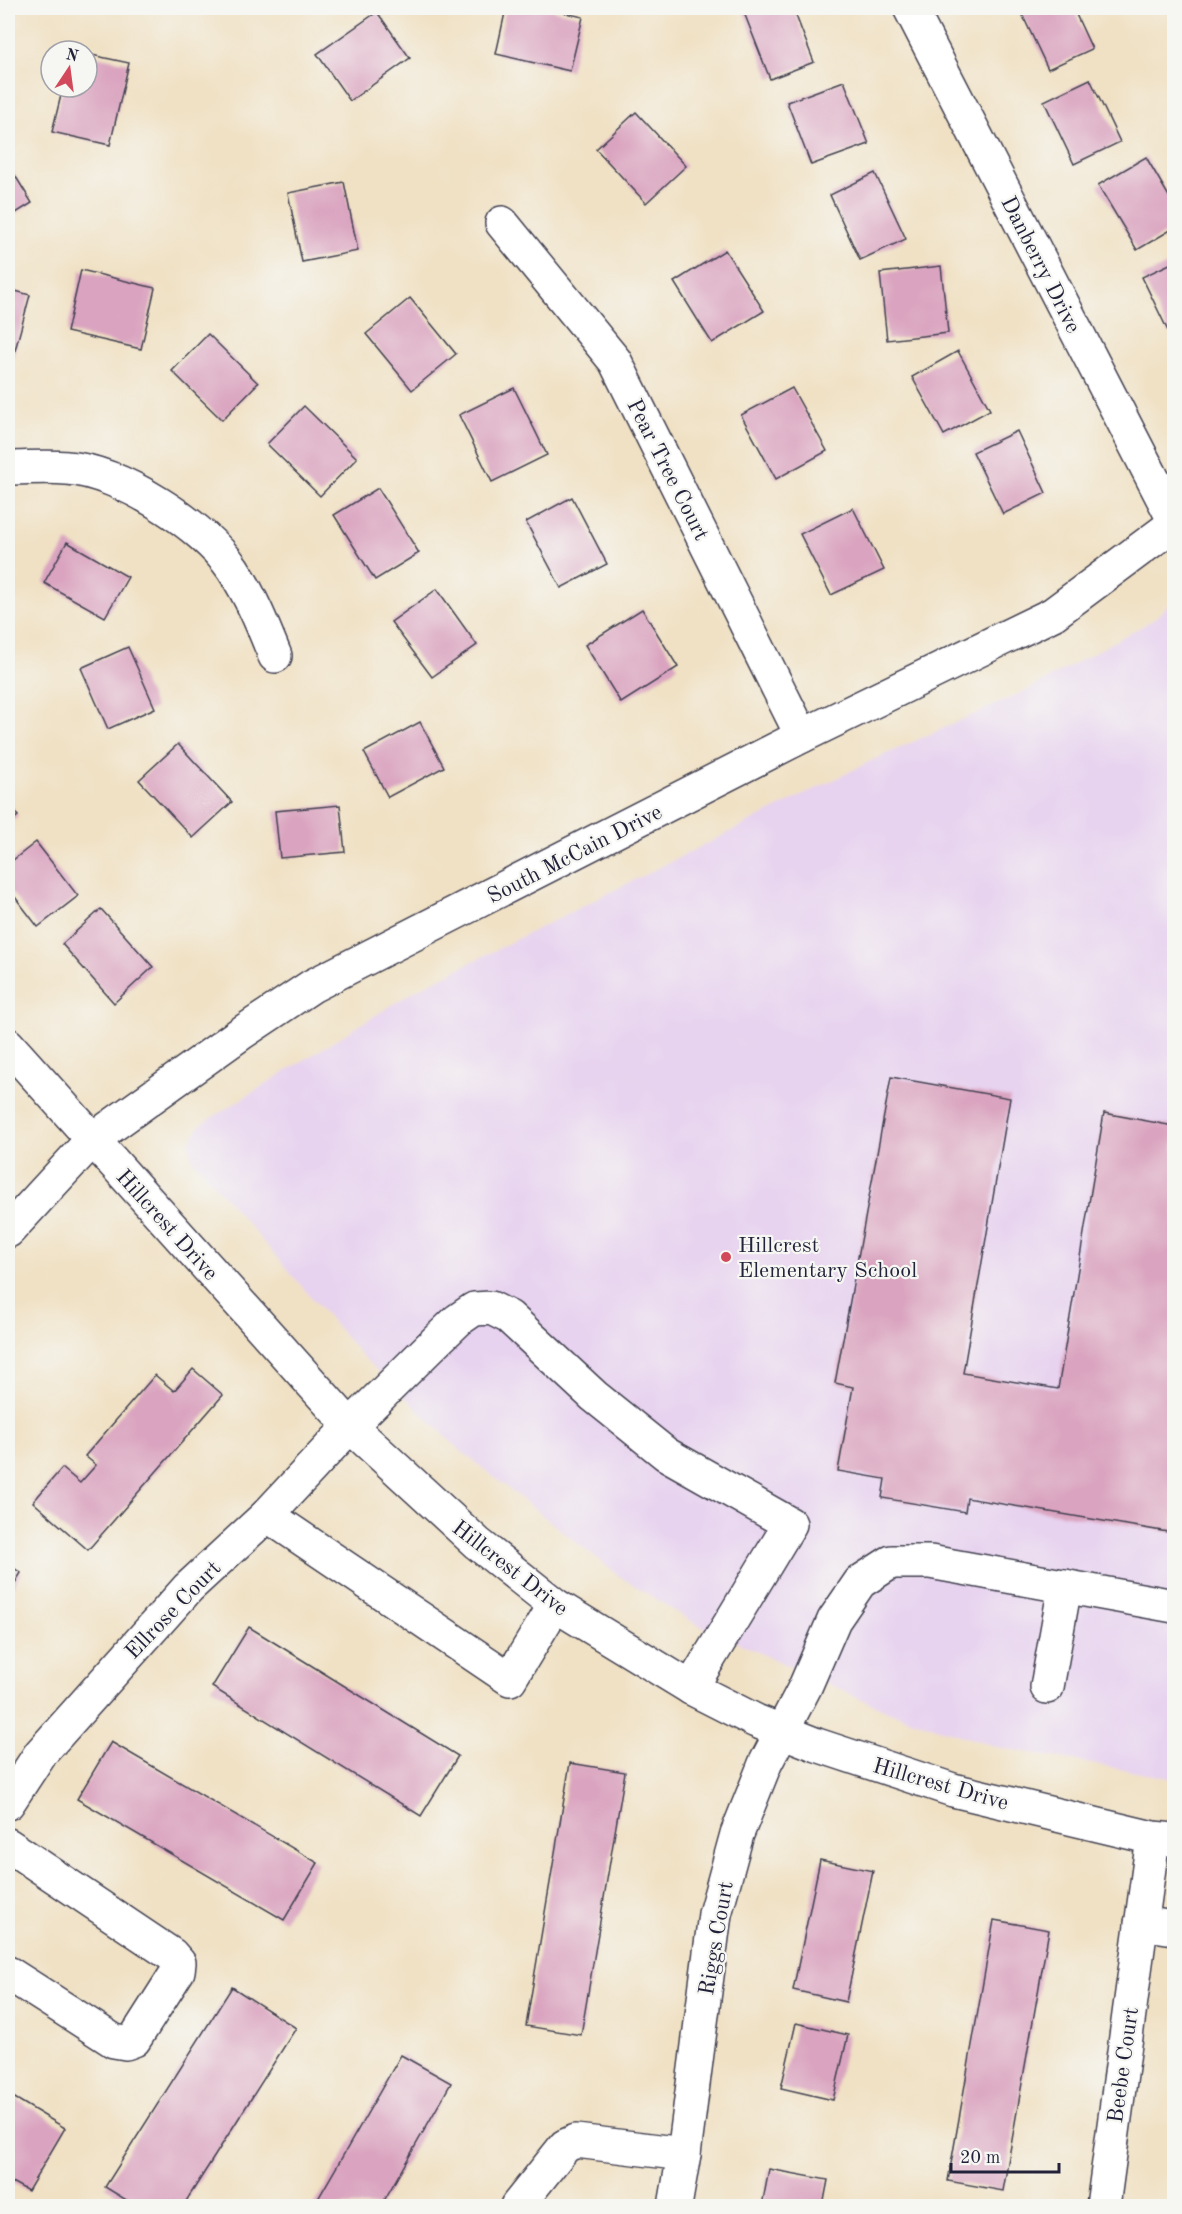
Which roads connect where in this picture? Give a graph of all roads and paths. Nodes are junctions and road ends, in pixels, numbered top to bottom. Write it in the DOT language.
graph roads {
  1 [pos="910,8"];
  2 [pos="502,223"];
  3 [pos="8,468"];
  4 [pos="1174,522"];
  5 [pos="275,656"];
  6 [pos="802,736"];
  7 [pos="8,1045"];
  8 [pos="92,1140"];
  9 [pos="8,1230"];
  10 [pos="350,1426"];
  11 [pos="267,1515"];
  12 [pos="1065,1586"];
  13 [pos="555,1605"];
  14 [pos="1174,1606"];
  15 [pos="1047,1687"];
  16 [pos="691,1688"];
  17 [pos="781,1731"];
  18 [pos="8,1803"];
  19 [pos="1164,1839"];
  20 [pos="8,1845"];
  21 [pos="1142,1923"];
  22 [pos="1174,1928"];
  23 [pos="8,1973"];
  24 [pos="684,2154"];
  25 [pos="517,2206"];
  26 [pos="675,2206"];
  27 [pos="1103,2206"];
  1 -- 4 [label="street, Danberry Drive"];
  2 -- 6 [label="street, Pear Tree Court"];
  3 -- 5 [label="street"];
  4 -- 6 [label="street, South McCain Drive"];
  6 -- 8 [label="street, South McCain Drive"];
  7 -- 8 [label="street, Hillcrest Drive"];
  8 -- 9 [label="street, South McCain Drive"];
  8 -- 10 [label="street, Hillcrest Drive"];
  10 -- 11 [label="street, Ellrose Court"];
  10 -- 13 [label="street, Hillcrest Drive"];
  10 -- 16 [label="street, Ellrose Court"];
  11 -- 13 [label="street"];
  11 -- 18 [label="street, Ellrose Court"];
  12 -- 14 [label="street, Riggs Court"];
  12 -- 15 [label="street"];
  12 -- 17 [label="street, Riggs Court"];
  13 -- 16 [label="street, Hillcrest Drive"];
  16 -- 17 [label="street, Hillcrest Drive"];
  17 -- 19 [label="street, Hillcrest Drive"];
  17 -- 24 [label="street, Riggs Court"];
  19 -- 21 [label="street, Beebe Court"];
  20 -- 23 [label="street"];
  21 -- 22 [label="street"];
  21 -- 27 [label="street, Beebe Court"];
  24 -- 25 [label="street"];
  24 -- 26 [label="street, Riggs Court"];
}
